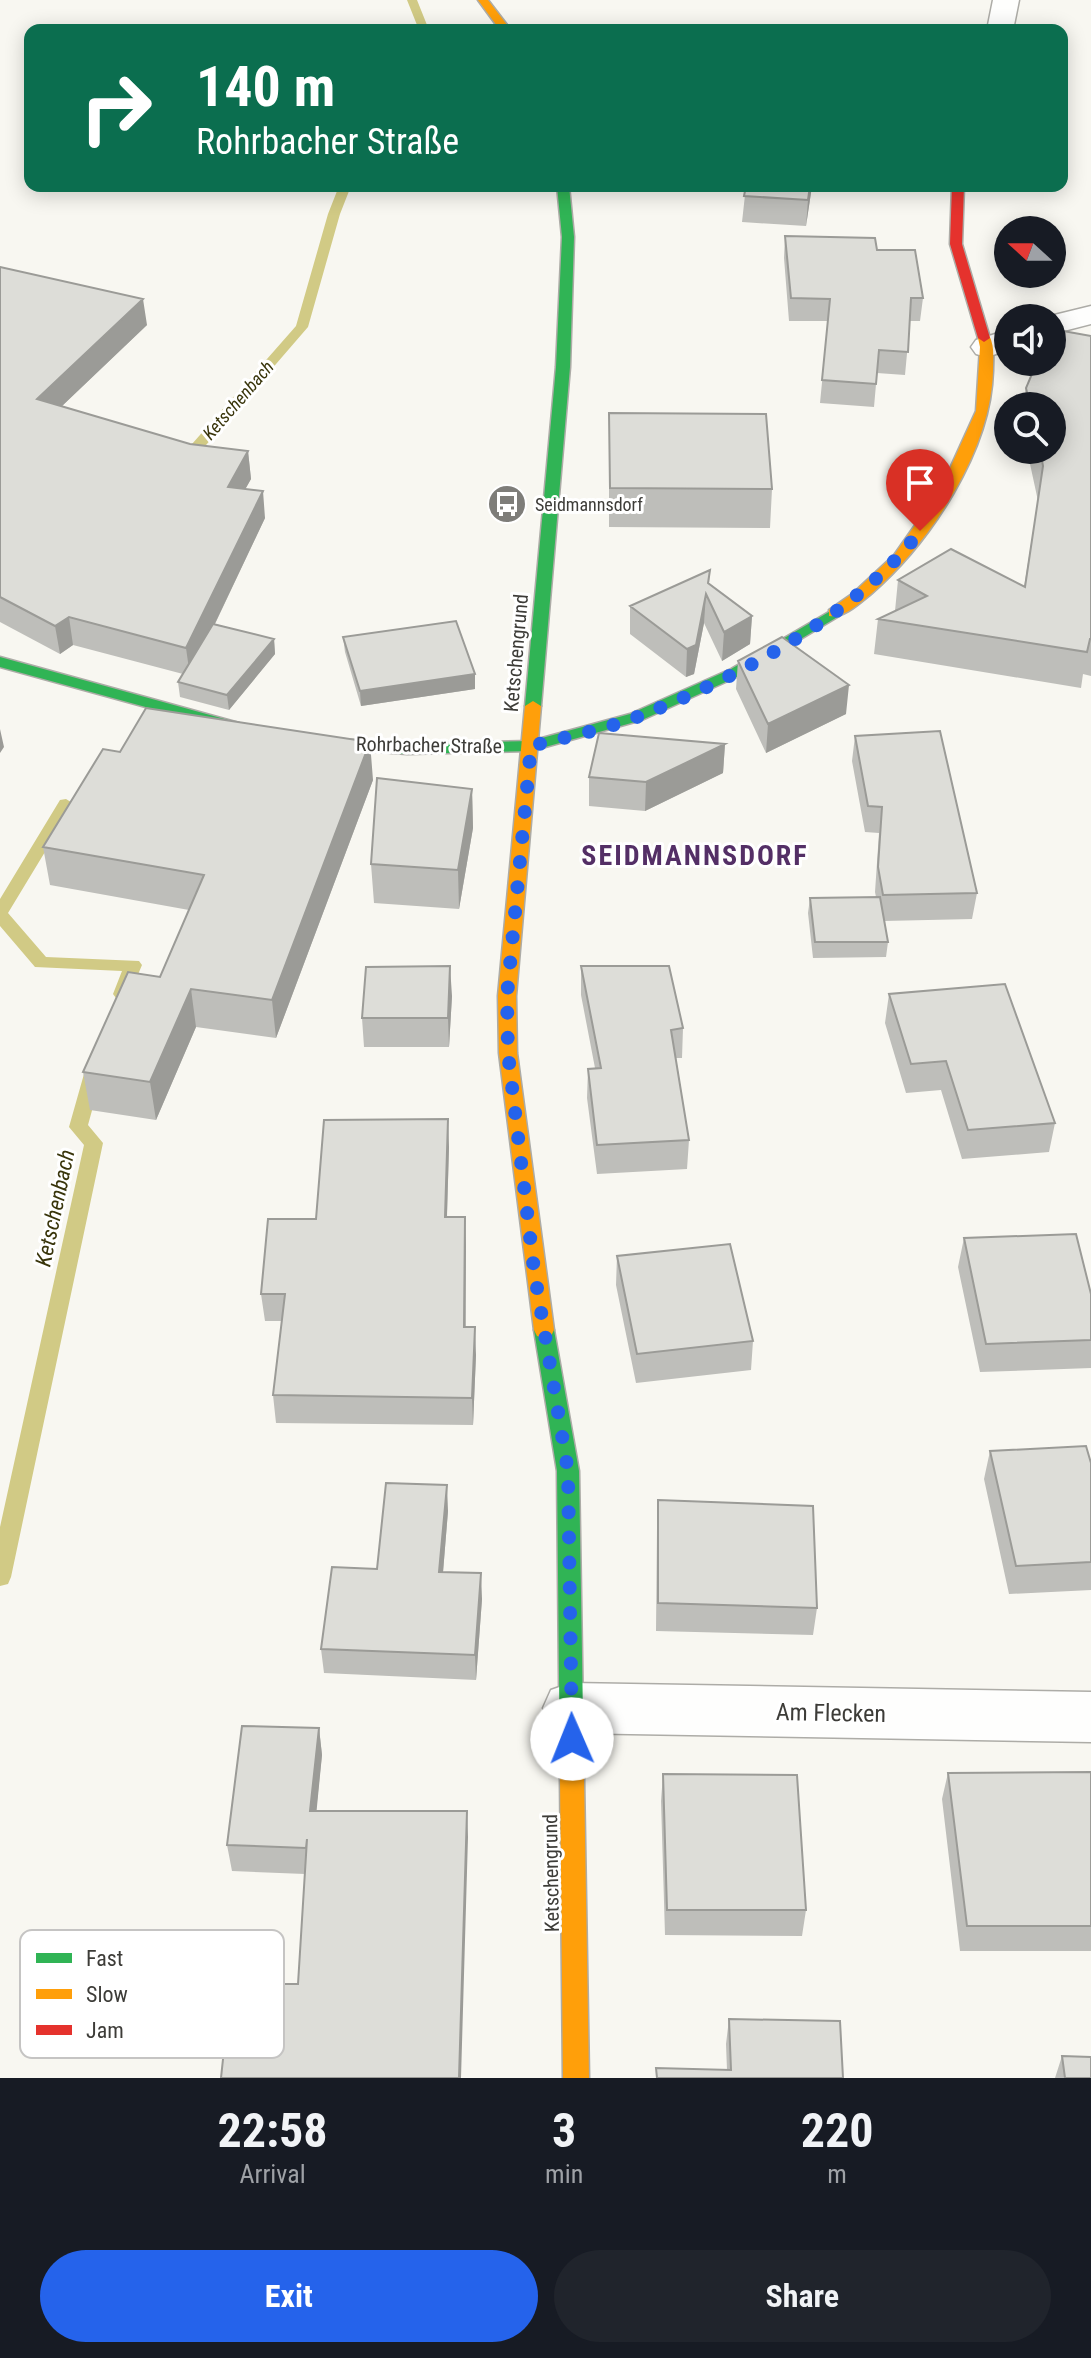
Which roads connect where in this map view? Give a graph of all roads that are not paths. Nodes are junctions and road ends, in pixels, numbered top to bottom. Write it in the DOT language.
graph roads {
  1 [pos="483,0"];
  2 [pos="1006,0"];
  3 [pos="501,24"];
  4 [pos="1001,24"];
  5 [pos="564,192"];
  6 [pos="958,192"];
  7 [pos="1091,315"];
  8 [pos="1066,321"];
  9 [pos="994,336"];
  10 [pos="994,357"];
  11 [pos="0,662"];
  12 [pos="256,731"];
  13 [pos="299,740"];
  14 [pos="531,746"];
  15 [pos="571,1708"];
  16 [pos="1091,1717"];
  17 [pos="576,2078"];
  1 -- 3 [label="street"];
  2 -- 4 [label="street"];
  5 -- 14 [label="street, Ketschengrund"];
  6 -- 9 [label="street, Rohrbacher Straße"];
  7 -- 8 [label="street"];
  10 -- 14 [label="street, Rohrbacher Straße"];
  11 -- 12 [label="street"];
  13 -- 14 [label="street, Rohrbacher Straße"];
  14 -- 15 [label="street, Ketschengrund"];
  15 -- 16 [label="street, Am Flecken"];
  15 -- 17 [label="street, Ketschengrund"];
}
